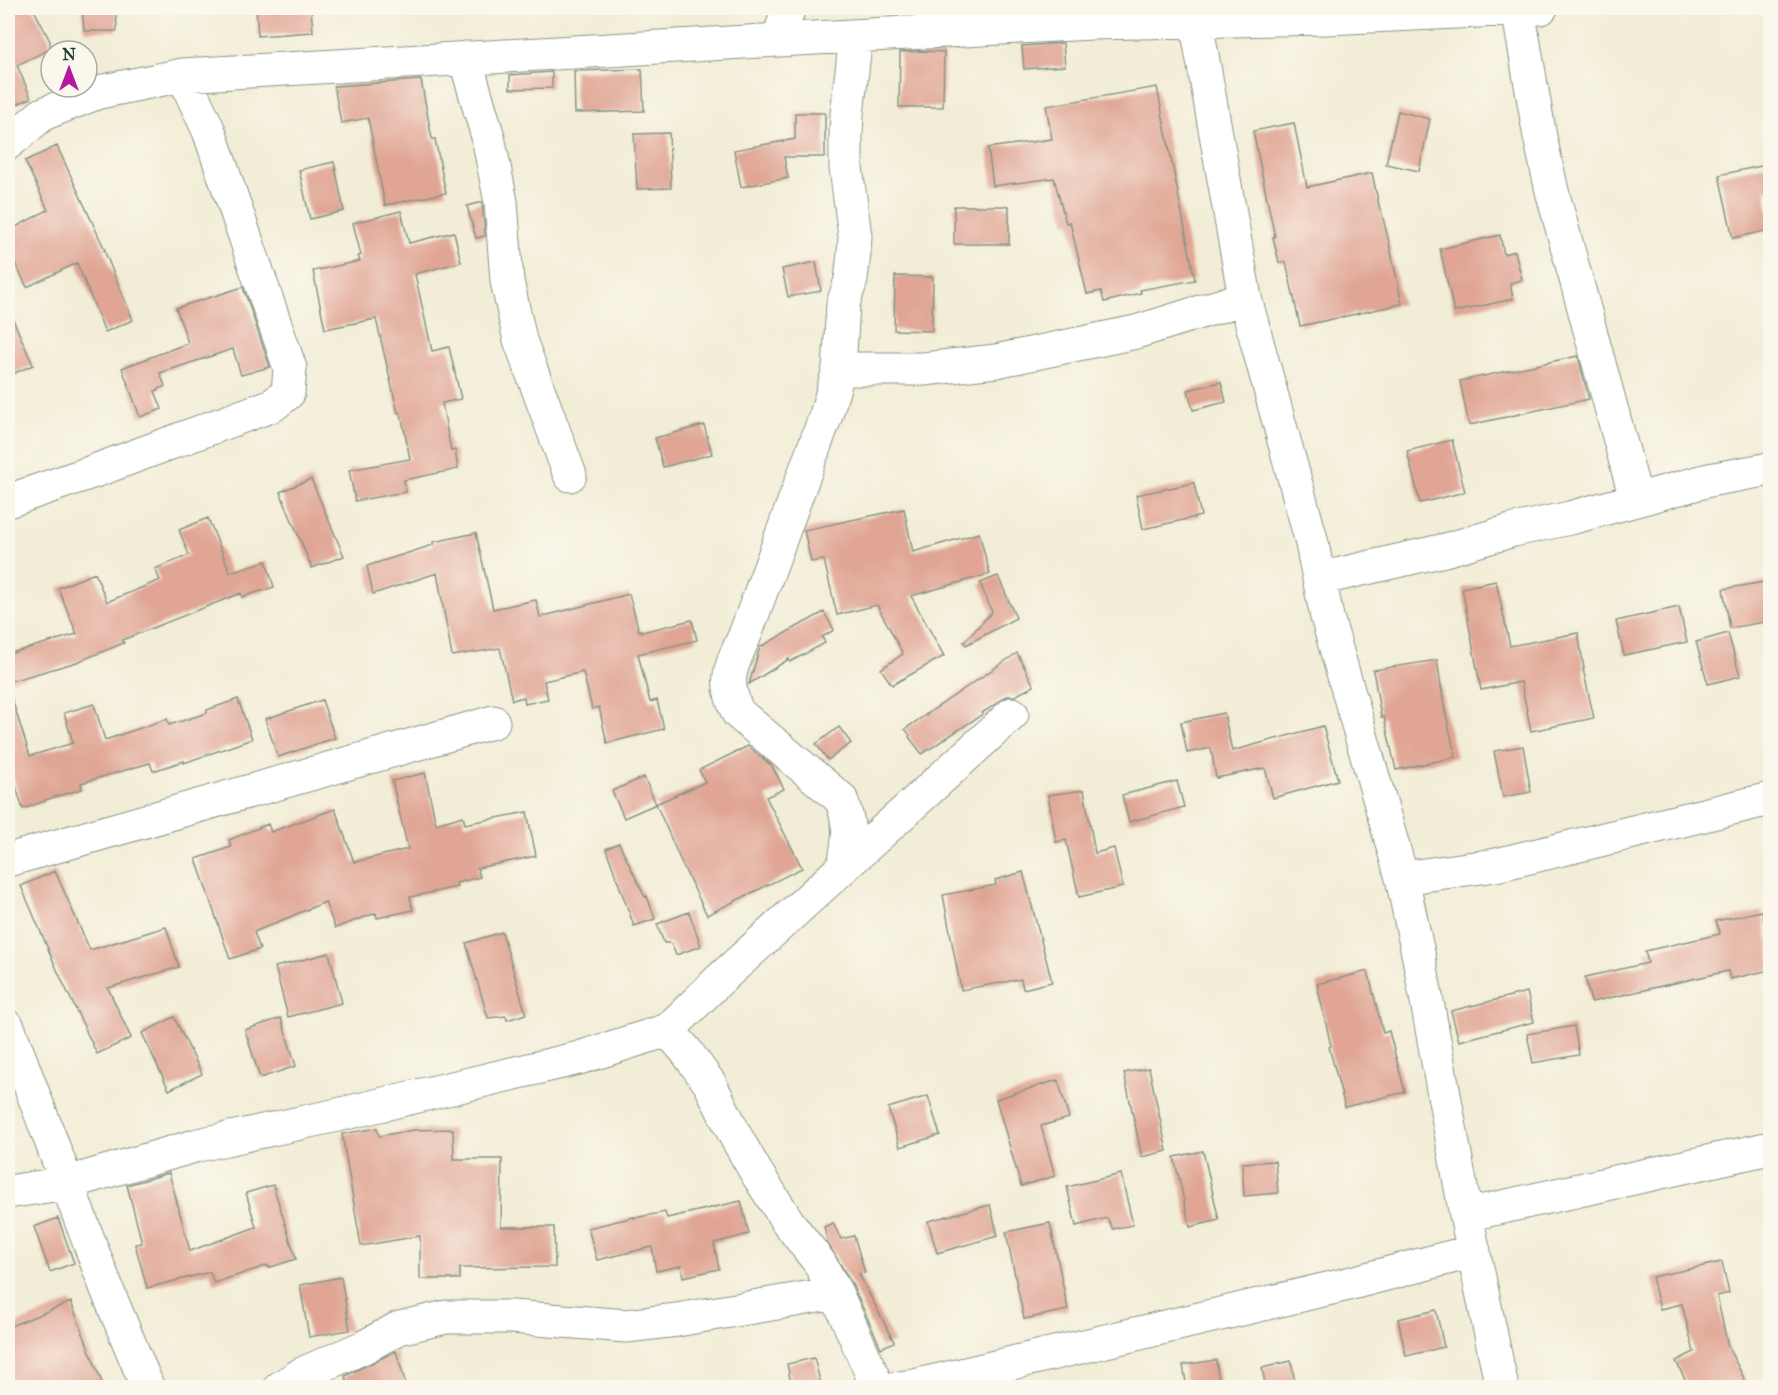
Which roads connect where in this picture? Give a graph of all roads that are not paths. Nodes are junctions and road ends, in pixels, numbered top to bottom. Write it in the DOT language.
graph roads {
  1 [pos="789,8"];
  2 [pos="1530,8"];
  3 [pos="1095,15"];
  4 [pos="1196,21"];
  5 [pos="856,36"];
  6 [pos="778,40"];
  7 [pos="465,58"];
  8 [pos="183,75"];
  9 [pos="8,143"];
  10 [pos="1245,298"];
  11 [pos="839,369"];
  12 [pos="1770,469"];
  13 [pos="570,475"];
  14 [pos="1636,499"];
  15 [pos="8,501"];
  16 [pos="1319,579"];
  17 [pos="1012,714"];
  18 [pos="493,723"];
  19 [pos="1770,799"];
  20 [pos="8,860"];
  21 [pos="844,866"];
  22 [pos="1402,878"];
  23 [pos="8,1027"];
  24 [pos="668,1030"];
  25 [pos="1770,1148"];
  26 [pos="67,1184"];
  27 [pos="8,1191"];
  28 [pos="1466,1215"];
  29 [pos="1474,1251"];
  30 [pos="836,1293"];
  31 [pos="148,1388"];
  32 [pos="280,1388"];
  33 [pos="878,1388"];
  34 [pos="898,1388"];
  35 [pos="1502,1388"];
  1 -- 6 [label="street"];
  2 -- 4 [label="street"];
  2 -- 14 [label="street"];
  3 -- 4 [label="street"];
  3 -- 5 [label="street"];
  4 -- 10 [label="street"];
  5 -- 6 [label="street"];
  5 -- 11 [label="street"];
  6 -- 7 [label="street"];
  7 -- 8 [label="street"];
  7 -- 13 [label="street"];
  8 -- 9 [label="street"];
  8 -- 15 [label="street"];
  10 -- 11 [label="street"];
  10 -- 16 [label="street"];
  11 -- 21 [label="street"];
  12 -- 14 [label="street"];
  14 -- 16 [label="street"];
  16 -- 22 [label="street"];
  17 -- 21 [label="street"];
  18 -- 20 [label="street"];
  19 -- 22 [label="street"];
  21 -- 24 [label="street"];
  22 -- 28 [label="street"];
  23 -- 26 [label="street"];
  24 -- 26 [label="street"];
  24 -- 30 [label="street"];
  25 -- 28 [label="street"];
  26 -- 27 [label="street"];
  26 -- 31 [label="street"];
  28 -- 29 [label="street"];
  29 -- 34 [label="street"];
  29 -- 35 [label="street"];
  30 -- 32 [label="street"];
  30 -- 33 [label="street"];
}
